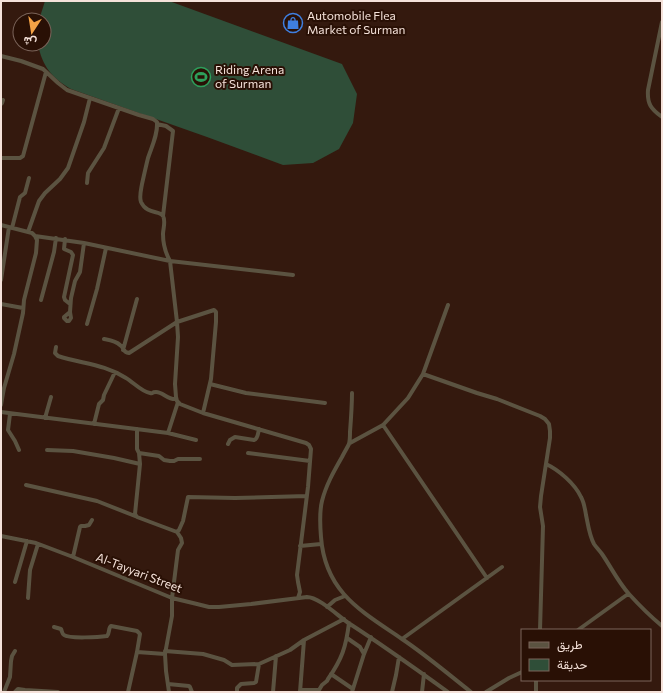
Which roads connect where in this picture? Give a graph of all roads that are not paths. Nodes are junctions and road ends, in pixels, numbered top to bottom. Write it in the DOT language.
graph roads {
  1 [pos="662,22"];
  2 [pos="1,56"];
  3 [pos="46,72"];
  4 [pos="90,98"];
  5 [pos="119,108"];
  6 [pos="662,117"];
  7 [pos="157,124"];
  8 [pos="1,158"];
  9 [pos="29,178"];
  10 [pos="86,183"];
  11 [pos="163,217"];
  12 [pos="1,225"];
  13 [pos="11,227"];
  14 [pos="28,232"];
  15 [pos="35,236"];
  16 [pos="56,238"];
  17 [pos="65,239"];
  18 [pos="84,243"];
  19 [pos="106,248"];
  20 [pos="170,260"];
  21 [pos="293,275"];
  22 [pos="1,280"];
  23 [pos="137,299"];
  24 [pos="41,300"];
  25 [pos="1,304"];
  26 [pos="70,304"];
  27 [pos="448,305"];
  28 [pos="23,308"];
  29 [pos="70,312"];
  30 [pos="177,322"];
  31 [pos="87,324"];
  32 [pos="104,339"];
  33 [pos="56,347"];
  34 [pos="123,350"];
  35 [pos="115,372"];
  36 [pos="423,374"];
  37 [pos="210,384"];
  38 [pos="352,393"];
  39 [pos="51,397"];
  40 [pos="177,401"];
  41 [pos="325,403"];
  42 [pos="1,405"];
  43 [pos="1,412"];
  44 [pos="203,413"];
  45 [pos="10,414"];
  46 [pos="45,418"];
  47 [pos="94,424"];
  48 [pos="383,425"];
  49 [pos="137,429"];
  50 [pos="259,429"];
  51 [pos="168,433"];
  52 [pos="196,440"];
  53 [pos="350,442"];
  54 [pos="228,444"];
  55 [pos="18,450"];
  56 [pos="47,450"];
  57 [pos="139,453"];
  58 [pos="248,453"];
  59 [pos="200,459"];
  60 [pos="310,461"];
  61 [pos="140,464"];
  62 [pos="546,464"];
  63 [pos="26,485"];
  64 [pos="306,496"];
  65 [pos="135,516"];
  66 [pos="92,520"];
  67 [pos="176,532"];
  68 [pos="1,536"];
  69 [pos="27,541"];
  70 [pos="38,544"];
  71 [pos="321,544"];
  72 [pos="300,546"];
  73 [pos="73,557"];
  74 [pos="502,567"];
  75 [pos="487,578"];
  76 [pos="14,582"];
  77 [pos="628,594"];
  78 [pos="345,596"];
  79 [pos="28,598"];
  80 [pos="172,598"];
  81 [pos="298,598"];
  82 [pos="327,607"];
  83 [pos="344,618"];
  84 [pos="348,623"];
  85 [pos="662,626"];
  86 [pos="54,627"];
  87 [pos="540,629"];
  88 [pos="579,629"];
  89 [pos="371,637"];
  90 [pos="347,638"];
  91 [pos="402,639"];
  92 [pos="304,640"];
  93 [pos="15,651"];
  94 [pos="137,652"];
  95 [pos="165,653"];
  96 [pos="364,654"];
  97 [pos="276,656"];
  98 [pos="399,657"];
  99 [pos="259,664"];
  100 [pos="521,672"];
  101 [pos="331,674"];
  102 [pos="424,674"];
  103 [pos="536,681"];
  104 [pos="168,684"];
  105 [pos="352,690"];
  106 [pos="300,691"];
  107 [pos="4,692"];
  108 [pos="15,692"];
  109 [pos="58,692"];
  110 [pos="128,692"];
  111 [pos="170,692"];
  112 [pos="192,692"];
  113 [pos="237,692"];
  114 [pos="273,692"];
  115 [pos="392,692"];
  116 [pos="422,692"];
  117 [pos="448,692"];
  118 [pos="471,692"];
  119 [pos="486,692"];
  120 [pos="536,692"];
  1 -- 6 [label="street"];
  2 -- 3 [label="street"];
  3 -- 4 [label="street"];
  3 -- 8 [label="street"];
  4 -- 5 [label="street"];
  4 -- 14 [label="street"];
  5 -- 7 [label="street"];
  5 -- 10 [label="street"];
  7 -- 11 [label="street"];
  7 -- 11 [label="street"];
  9 -- 13 [label="street"];
  11 -- 20 [label="street"];
  12 -- 13 [label="street"];
  13 -- 14 [label="street"];
  13 -- 22 [label="street"];
  14 -- 15 [label="street"];
  15 -- 16 [label="street"];
  15 -- 28 [label="street"];
  16 -- 17 [label="street"];
  16 -- 24 [label="street"];
  17 -- 18 [label="street"];
  17 -- 26 [label="street"];
  18 -- 19 [label="street"];
  18 -- 26 [label="street"];
  19 -- 20 [label="street"];
  19 -- 31 [label="street"];
  20 -- 21 [label="street"];
  20 -- 30 [label="street"];
  23 -- 34 [label="street"];
  25 -- 28 [label="street"];
  26 -- 29 [label="street"];
  27 -- 36 [label="street"];
  28 -- 42 [label="street"];
  30 -- 34 [label="street"];
  30 -- 37 [label="street"];
  30 -- 40 [label="street"];
  32 -- 34 [label="street"];
  33 -- 35 [label="street"];
  35 -- 40 [label="street"];
  35 -- 47 [label="street"];
  36 -- 48 [label="street"];
  36 -- 62 [label="street"];
  37 -- 41 [label="street"];
  37 -- 44 [label="street"];
  38 -- 53 [label="street"];
  39 -- 46 [label="street"];
  40 -- 44 [label="street"];
  40 -- 51 [label="street"];
  43 -- 45 [label="street"];
  44 -- 50 [label="street"];
  45 -- 46 [label="street"];
  45 -- 55 [label="street"];
  46 -- 47 [label="street"];
  47 -- 49 [label="street"];
  48 -- 53 [label="street"];
  48 -- 75 [label="street"];
  49 -- 51 [label="street"];
  49 -- 57 [label="street"];
  50 -- 54 [label="street"];
  50 -- 60 [label="street"];
  51 -- 52 [label="street"];
  53 -- 71 [label="street"];
  56 -- 61 [label="street"];
  57 -- 59 [label="street"];
  57 -- 61 [label="street"];
  58 -- 60 [label="street"];
  60 -- 64 [label="street"];
  61 -- 65 [label="street"];
  62 -- 77 [label="street"];
  62 -- 87 [label="street"];
  63 -- 65 [label="street"];
  64 -- 67 [label="street"];
  64 -- 72 [label="street"];
  65 -- 67 [label="street"];
  66 -- 73 [label="street"];
  67 -- 80 [label="street"];
  68 -- 69 [label="street, Al-Tayyari Street"];
  69 -- 70 [label="street, Al-Tayyari Street"];
  69 -- 76 [label="street"];
  70 -- 73 [label="street, Al-Tayyari Street"];
  70 -- 79 [label="street"];
  71 -- 72 [label="street"];
  71 -- 78 [label="street"];
  72 -- 81 [label="street"];
  73 -- 80 [label="street, Al-Tayyari Street"];
  74 -- 75 [label="street"];
  75 -- 91 [label="street"];
  77 -- 85 [label="street"];
  77 -- 88 [label="street"];
  78 -- 82 [label="street"];
  78 -- 91 [label="street"];
  80 -- 81 [label="street, Al-Tayyari Street"];
  80 -- 95 [label="street"];
  81 -- 82 [label="street, Al-Tayyari Street"];
  82 -- 83 [label="street, Al-Tayyari Street"];
  83 -- 84 [label="street, Al-Tayyari Street"];
  83 -- 92 [label="street"];
  84 -- 89 [label="street"];
  84 -- 90 [label="street"];
  86 -- 94 [label="street"];
  89 -- 96 [label="street"];
  89 -- 98 [label="street"];
  90 -- 96 [label="street"];
  90 -- 101 [label="street"];
  91 -- 118 [label="street"];
  92 -- 97 [label="street"];
  92 -- 106 [label="street"];
  93 -- 107 [label="street"];
  94 -- 95 [label="street"];
  94 -- 110 [label="street"];
  95 -- 99 [label="street"];
  95 -- 104 [label="street"];
  96 -- 105 [label="street"];
  97 -- 99 [label="street"];
  97 -- 114 [label="street"];
  98 -- 102 [label="street"];
  98 -- 115 [label="street"];
  99 -- 113 [label="street"];
  100 -- 119 [label="street"];
  101 -- 105 [label="street"];
  101 -- 106 [label="street"];
  102 -- 116 [label="street"];
  102 -- 117 [label="street"];
  103 -- 120 [label="street"];
  104 -- 111 [label="street"];
  104 -- 112 [label="street"];
  108 -- 109 [label="street"];
}
